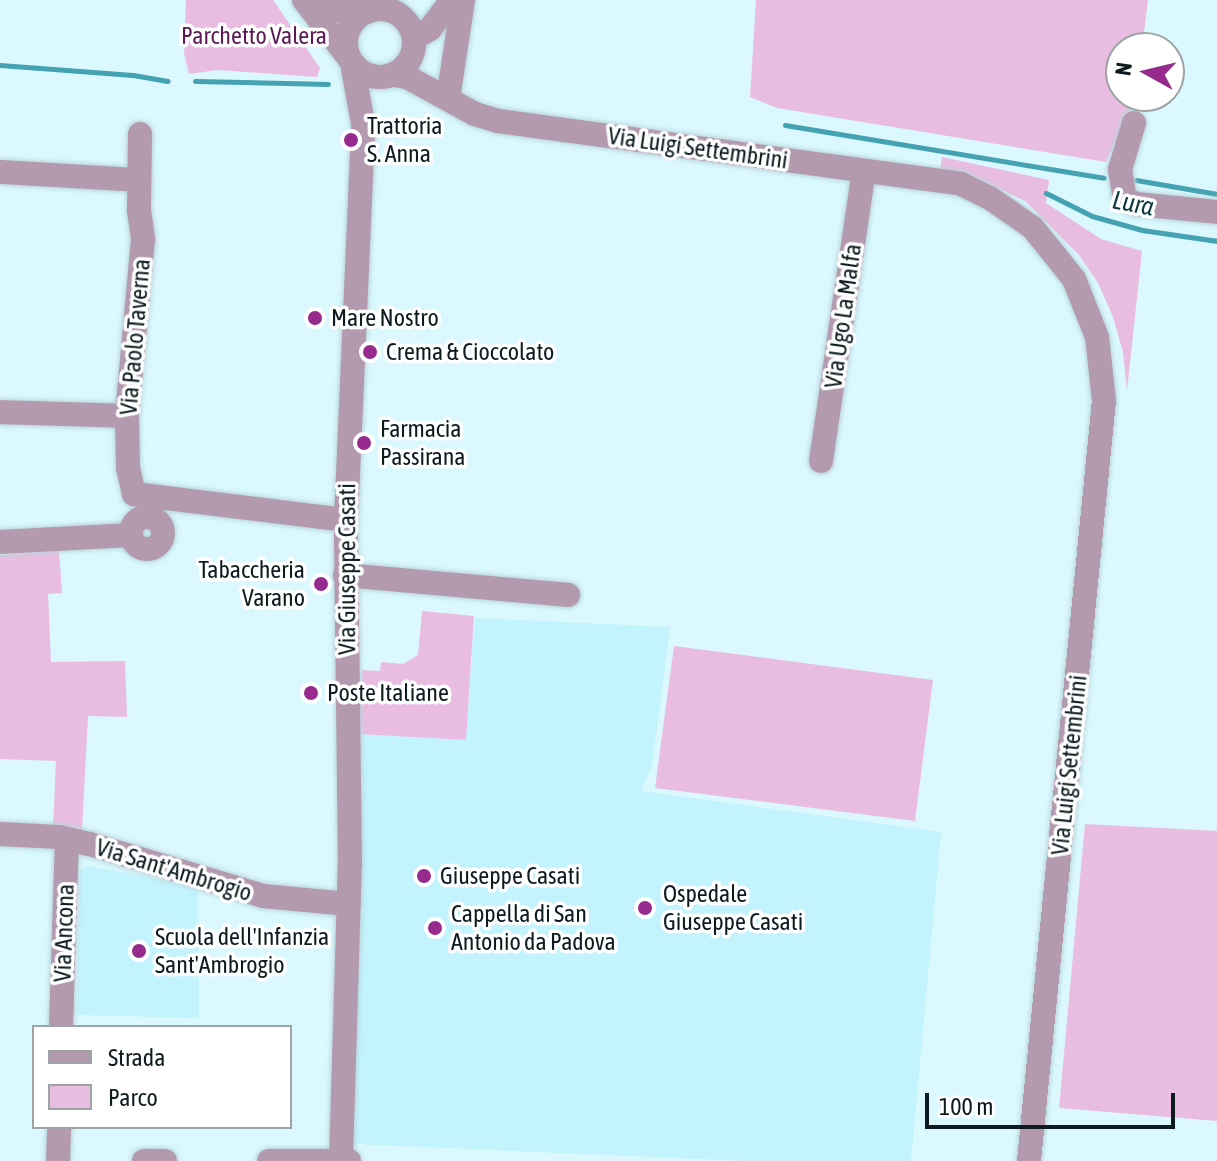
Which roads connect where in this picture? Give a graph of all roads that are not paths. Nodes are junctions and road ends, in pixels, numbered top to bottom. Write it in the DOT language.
graph roads {
  1 [pos="307,0"];
  2 [pos="413,0"];
  3 [pos="452,0"];
  4 [pos="463,0"];
  5 [pos="376,11"];
  6 [pos="414,38"];
  7 [pos="351,60"];
  8 [pos="392,76"];
  9 [pos="455,98"];
  10 [pos="363,123"];
  11 [pos="1134,123"];
  12 [pos="140,134"];
  13 [pos="864,171"];
  14 [pos="0,172"];
  15 [pos="138,180"];
  16 [pos="1217,212"];
  17 [pos="0,412"];
  18 [pos="127,416"];
  19 [pos="821,461"];
  20 [pos="134,494"];
  21 [pos="174,500"];
  22 [pos="346,520"];
  23 [pos="145,523"];
  24 [pos="0,542"];
  25 [pos="345,575"];
  26 [pos="568,595"];
  27 [pos="0,834"];
  28 [pos="67,839"];
  29 [pos="349,904"];
  30 [pos="61,1025"];
  31 [pos="59,1129"];
  32 [pos="58,1161"];
  33 [pos="144,1161"];
  34 [pos="165,1161"];
  35 [pos="269,1161"];
  36 [pos="341,1161"];
  37 [pos="349,1161"];
  38 [pos="1032,1161"];
  1 -- 5 [label="street"];
  1 -- 7 [label="street"];
  2 -- 5 [label="street"];
  3 -- 6 [label="street"];
  4 -- 9 [label="street"];
  5 -- 6 [label="street"];
  5 -- 7 [label="street"];
  6 -- 8 [label="street"];
  6 -- 9 [label="street"];
  7 -- 8 [label="street"];
  7 -- 10 [label="street, Via Giuseppe Casati"];
  8 -- 9 [label="street, Via Luigi Settembrini"];
  8 -- 10 [label="street, Via Giuseppe Casati"];
  9 -- 13 [label="street, Via Luigi Settembrini"];
  10 -- 22 [label="street, Via Giuseppe Casati"];
  11 -- 16 [label="street"];
  12 -- 15 [label="street, Via Paolo Taverna"];
  13 -- 19 [label="street, Via Ugo La Malfa"];
  13 -- 38 [label="street, Via Luigi Settembrini"];
  14 -- 15 [label="street"];
  15 -- 18 [label="street, Via Paolo Taverna"];
  17 -- 18 [label="street"];
  18 -- 20 [label="street, Via Paolo Taverna"];
  20 -- 21 [label="street"];
  20 -- 23 [label="street, Via Paolo Taverna"];
  21 -- 22 [label="street"];
  21 -- 23 [label="street"];
  22 -- 25 [label="street, Via Giuseppe Casati"];
  23 -- 24 [label="street"];
  25 -- 26 [label="street"];
  25 -- 29 [label="street, Via Giuseppe Casati"];
  27 -- 28 [label="street, Via Sant'Ambrogio"];
  28 -- 29 [label="street, Via Sant'Ambrogio"];
  28 -- 30 [label="street, Via Ancona"];
  29 -- 36 [label="street, Via Giuseppe Casati"];
  31 -- 32 [label="street"];
  33 -- 34 [label="street"];
  35 -- 36 [label="street"];
  36 -- 37 [label="street"];
}
